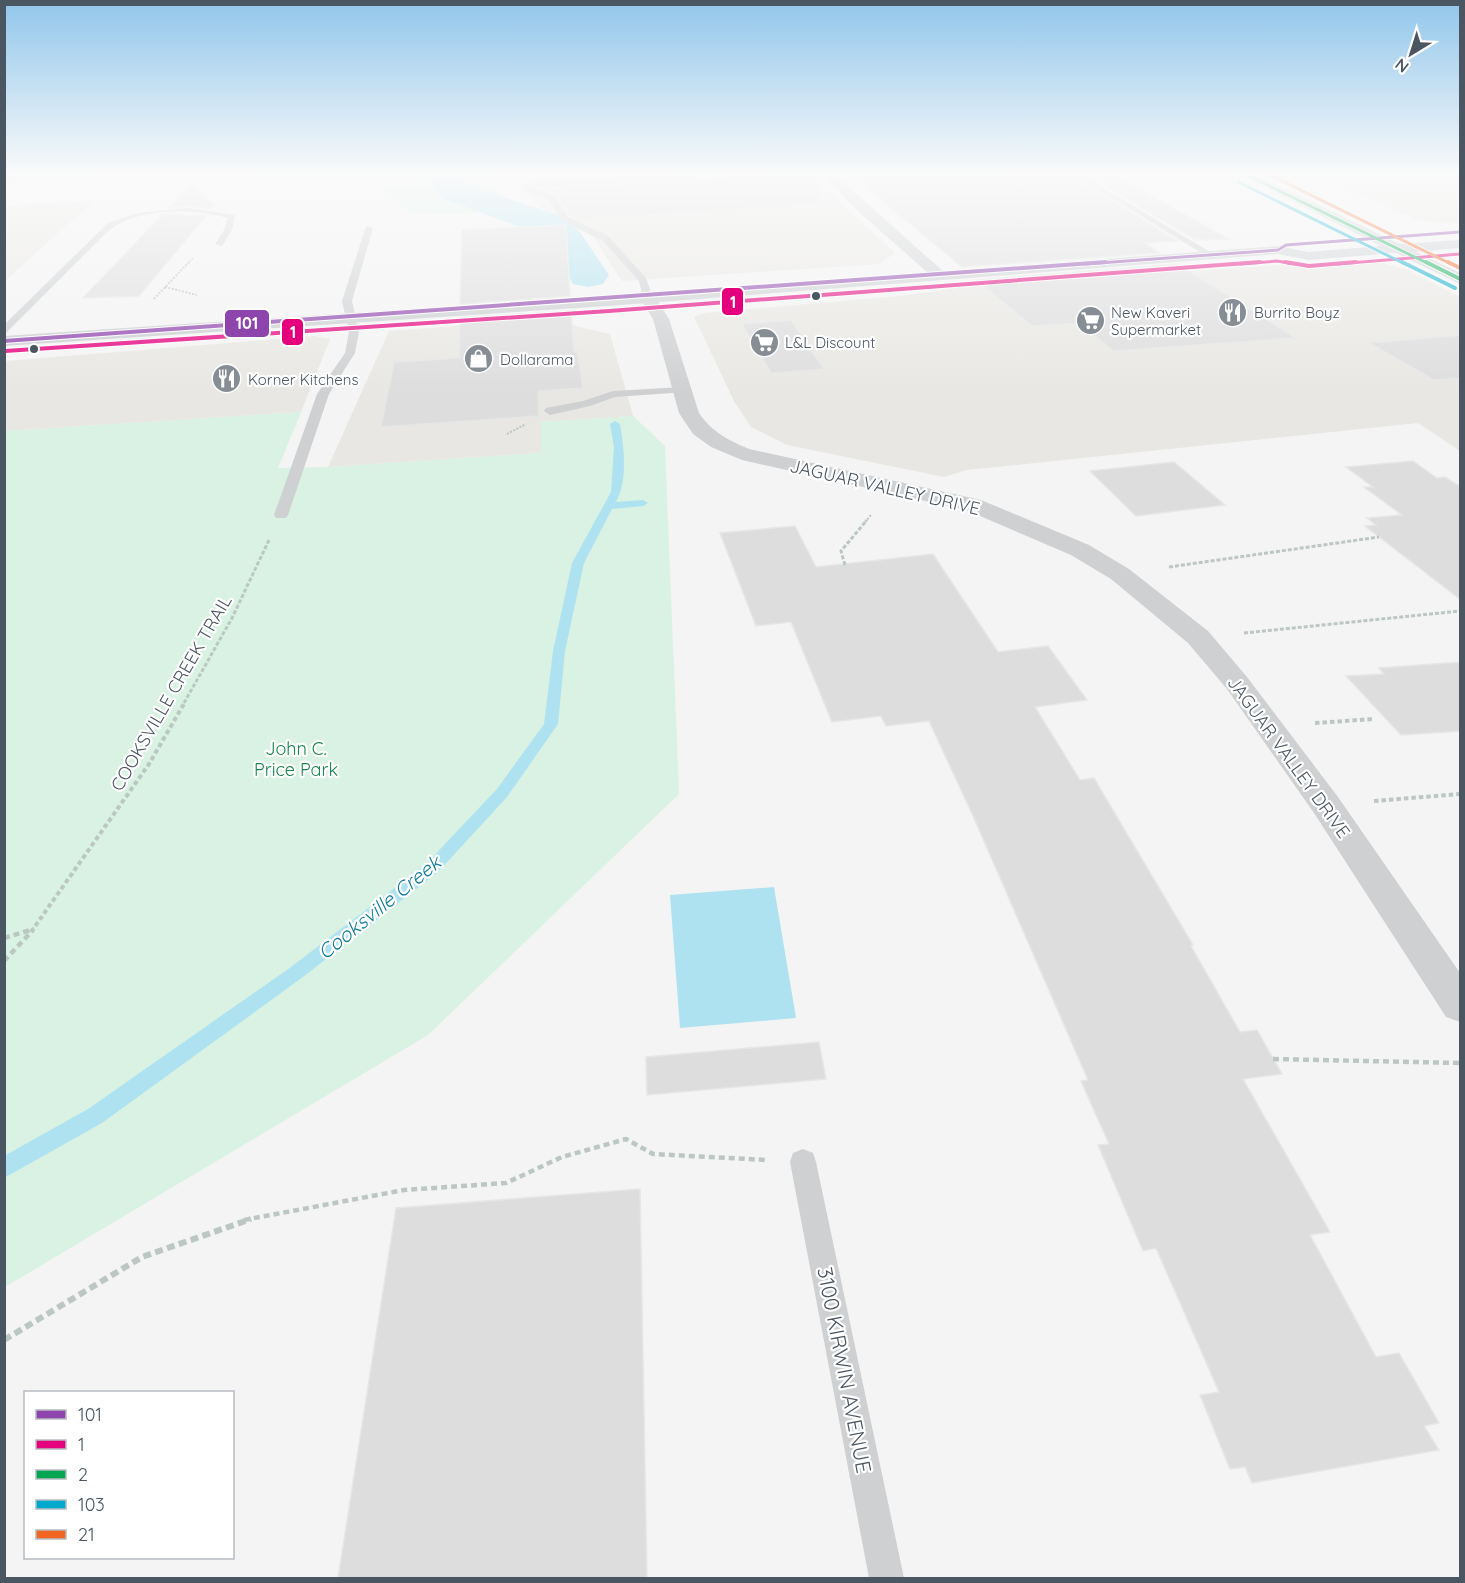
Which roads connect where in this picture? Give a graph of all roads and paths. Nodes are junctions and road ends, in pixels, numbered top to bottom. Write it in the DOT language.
graph roads {
  1 [pos="88,247"];
  2 [pos="363,247"];
  3 [pos="613,247"];
  4 [pos="907,247"];
  5 [pos="1198,247"];
  6 [pos="1283,247"];
  7 [pos="1396,247"];
  8 [pos="1424,247"];
  9 [pos="1436,247"];
  10 [pos="1400,249"];
  11 [pos="1278,250"];
  12 [pos="1211,255"];
  13 [pos="193,258"];
  14 [pos="1461,259"];
  15 [pos="940,276"];
  16 [pos="1461,279"];
  17 [pos="648,298"];
  18 [pos="152,301"];
  19 [pos="349,317"];
  20 [pos="4,332"];
  21 [pos="4,341"];
  22 [pos="681,390"];
  23 [pos="550,411"];
  24 [pos="895,487"];
  25 [pos="281,515"];
  26 [pos="1379,537"];
  27 [pos="845,565"];
  28 [pos="1120,574"];
  29 [pos="1461,611"];
  30 [pos="1198,637"];
  31 [pos="1372,719"];
  32 [pos="1270,729"];
  33 [pos="1461,794"];
  34 [pos="1326,805"];
  35 [pos="34,929"];
  36 [pos="4,938"];
  37 [pos="4,962"];
  38 [pos="1461,1005"];
  39 [pos="1273,1059"];
  40 [pos="1461,1063"];
  41 [pos="803,1162"];
  42 [pos="4,1340"];
  43 [pos="887,1578"];
  1 -- 20 [label="lane"];
  2 -- 19 [label="lane"];
  3 -- 17 [label="lane"];
  4 -- 15 [label="street"];
  5 -- 12 [label="lane"];
  6 -- 11 [label="main road"];
  7 -- 10 [label="main road"];
  8 -- 10 [label="main road"];
  9 -- 14 [label="main road"];
  10 -- 11 [label="main road"];
  10 -- 16 [label="main road"];
  11 -- 12 [label="main road"];
  12 -- 15 [label="main road"];
  13 -- 18 [label="path"];
  15 -- 17 [label="main road"];
  17 -- 19 [label="main road"];
  17 -- 22 [label="street, JAGUAR VALLEY DRIVE"];
  19 -- 21 [label="main road"];
  19 -- 25 [label="lane"];
  22 -- 23 [label="lane"];
  22 -- 24 [label="street, JAGUAR VALLEY DRIVE"];
  24 -- 27 [label="path"];
  24 -- 28 [label="street, JAGUAR VALLEY DRIVE"];
  25 -- 35 [label="path, COOKSVILLE CREEK TRAIL"];
  26 -- 28 [label="path"];
  28 -- 30 [label="street, JAGUAR VALLEY DRIVE"];
  29 -- 30 [label="path"];
  30 -- 32 [label="street, JAGUAR VALLEY DRIVE"];
  31 -- 32 [label="path"];
  32 -- 34 [label="street, JAGUAR VALLEY DRIVE"];
  33 -- 34 [label="path"];
  34 -- 38 [label="street, JAGUAR VALLEY DRIVE"];
  35 -- 36 [label="path"];
  35 -- 37 [label="path, COOKSVILLE CREEK TRAIL"];
  39 -- 40 [label="path"];
  41 -- 42 [label="path"];
  41 -- 43 [label="lane, 3100 KIRWIN AVENUE"];
}
